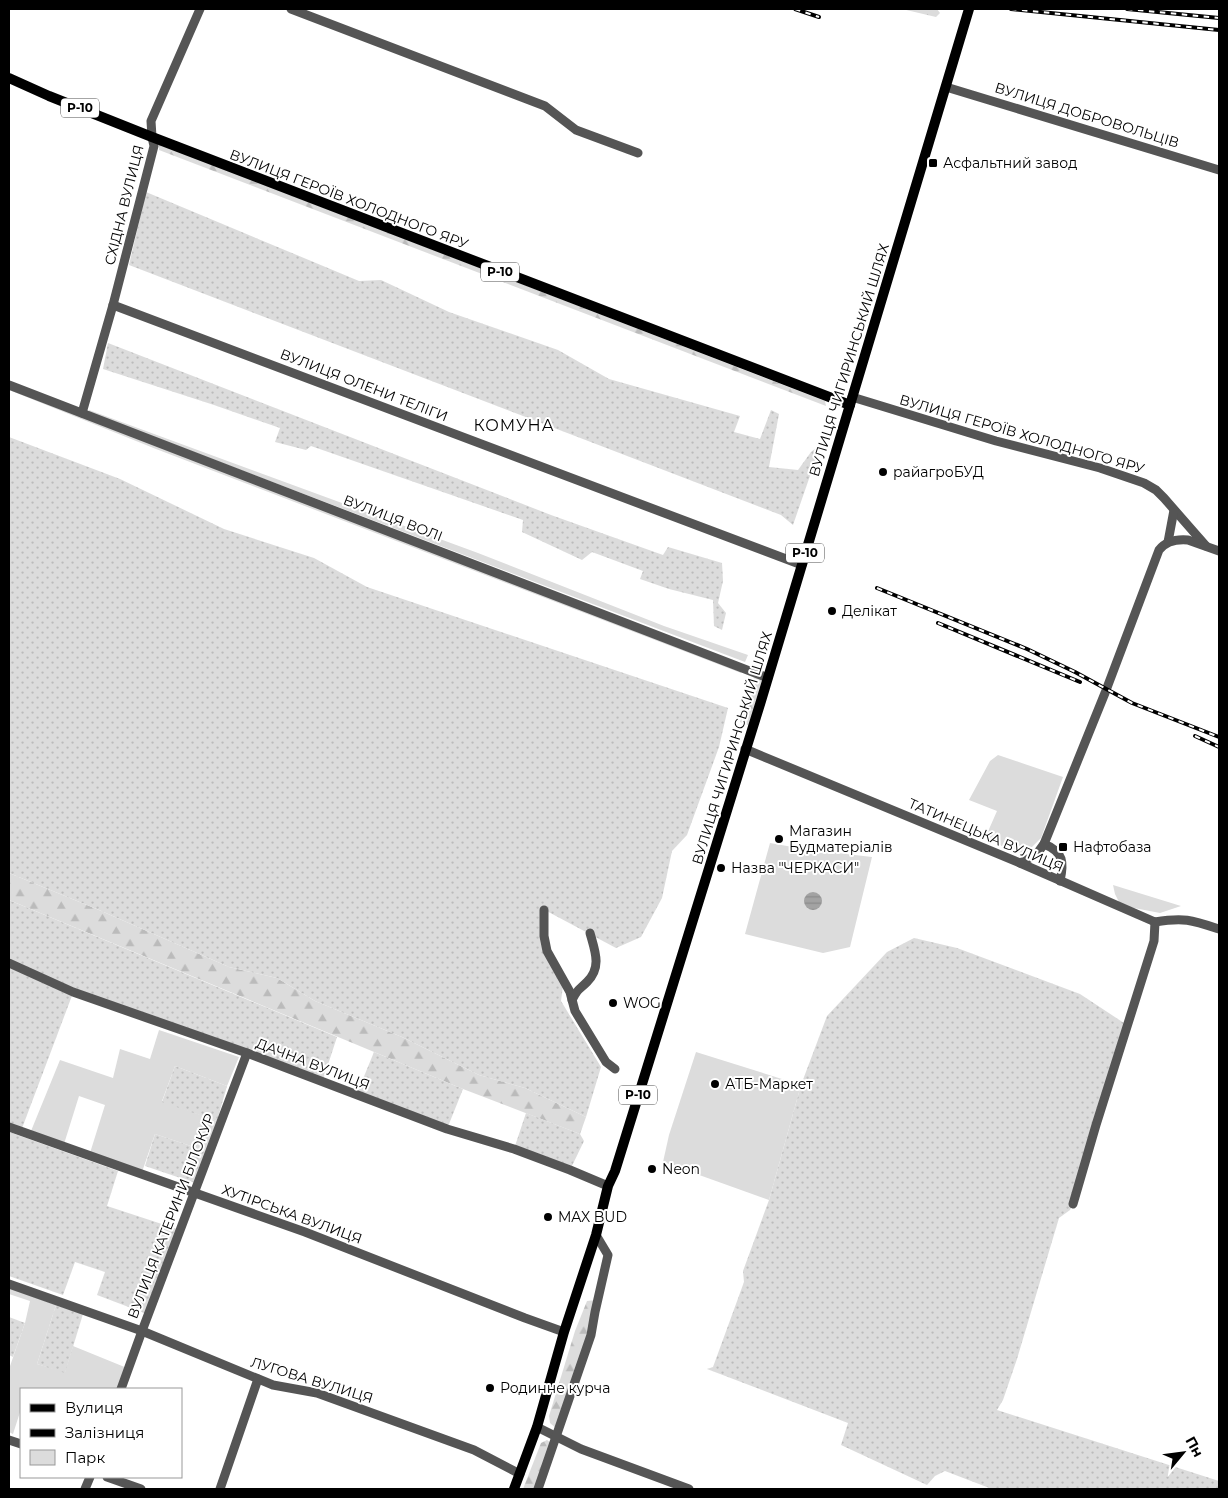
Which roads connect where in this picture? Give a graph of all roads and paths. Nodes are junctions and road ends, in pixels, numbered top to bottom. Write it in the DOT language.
graph roads {
  1 [pos="200,9"];
  2 [pos="291,9"];
  3 [pos="969,10"];
  4 [pos="9,78"];
  5 [pos="946,87"];
  6 [pos="152,137"];
  7 [pos="638,153"];
  8 [pos="1219,170"];
  9 [pos="113,305"];
  10 [pos="9,385"];
  11 [pos="851,401"];
  12 [pos="82,413"];
  13 [pos="1174,510"];
  14 [pos="1168,542"];
  15 [pos="1206,546"];
  16 [pos="1219,551"];
  17 [pos="802,564"];
  18 [pos="768,678"];
  19 [pos="745,749"];
  20 [pos="1044,844"];
  21 [pos="1020,863"];
  22 [pos="1060,881"];
  23 [pos="544,910"];
  24 [pos="1155,922"];
  25 [pos="1219,929"];
  26 [pos="590,933"];
  27 [pos="9,963"];
  28 [pos="572,1000"];
  29 [pos="247,1053"];
  30 [pos="615,1069"];
  31 [pos="9,1127"];
  32 [pos="608,1186"];
  33 [pos="195,1193"];
  34 [pos="1073,1204"];
  35 [pos="596,1235"];
  36 [pos="9,1284"];
  37 [pos="142,1331"];
  38 [pos="564,1332"];
  39 [pos="258,1379"];
  40 [pos="121,1388"];
  41 [pos="537,1427"];
  42 [pos="556,1437"];
  43 [pos="520,1474"];
  44 [pos="110,1478"];
  45 [pos="671,1486"];
  46 [pos="141,1489"];
  47 [pos="222,1489"];
  48 [pos="230,1489"];
  49 [pos="514,1489"];
  50 [pos="538,1489"];
  51 [pos="689,1489"];
  1 -- 6 [label="street, СХІДНА ВУЛИЦЯ"];
  2 -- 7 [label="street"];
  3 -- 5 [label="main road, ВУЛИЦЯ ЧИГИРИНСЬКИЙ ШЛЯХ"];
  4 -- 6 [label="main road, ВУЛИЦЯ ГЕРОЇВ ХОЛОДНОГО ЯРУ / Р-10"];
  5 -- 8 [label="street, ВУЛИЦЯ ДОБРОВОЛЬЦІВ"];
  5 -- 11 [label="main road, ВУЛИЦЯ ЧИГИРИНСЬКИЙ ШЛЯХ"];
  6 -- 9 [label="street, СХІДНА ВУЛИЦЯ"];
  6 -- 11 [label="main road, ВУЛИЦЯ ГЕРОЇВ ХОЛОДНОГО ЯРУ / Р-10"];
  9 -- 12 [label="street, СХІДНА ВУЛИЦЯ"];
  9 -- 17 [label="street, ВУЛИЦЯ ОЛЕНИ ТЕЛІГИ"];
  10 -- 12 [label="street, ВУЛИЦЯ ВОЛІ"];
  11 -- 13 [label="street, ВУЛИЦЯ ГЕРОЇВ ХОЛОДНОГО ЯРУ"];
  11 -- 17 [label="main road, ВУЛИЦЯ ЧИГИРИНСЬКИЙ ШЛЯХ / Р-10"];
  12 -- 18 [label="street, ВУЛИЦЯ ВОЛІ"];
  13 -- 14 [label="street"];
  13 -- 15 [label="street, ВУЛИЦЯ ГЕРОЇВ ХОЛОДНОГО ЯРУ"];
  14 -- 15 [label="street"];
  14 -- 20 [label="street"];
  15 -- 16 [label="street, ВУЛИЦЯ ГЕРОЇВ ХОЛОДНОГО ЯРУ"];
  17 -- 18 [label="main road, ВУЛИЦЯ ЧИГИРИНСЬКИЙ ШЛЯХ / Р-10"];
  18 -- 19 [label="main road, ВУЛИЦЯ ЧИГИРИНСЬКИЙ ШЛЯХ / Р-10"];
  19 -- 21 [label="street, ТАТИНЕЦЬКА ВУЛИЦЯ"];
  19 -- 32 [label="main road, ВУЛИЦЯ ЧИГИРИНСЬКИЙ ШЛЯХ / Р-10"];
  20 -- 21 [label="street"];
  20 -- 22 [label="street"];
  21 -- 22 [label="street, ТАТИНЕЦЬКА ВУЛИЦЯ"];
  22 -- 24 [label="street, ТАТИНЕЦЬКА ВУЛИЦЯ"];
  23 -- 28 [label="street"];
  24 -- 25 [label="street"];
  24 -- 34 [label="street"];
  26 -- 28 [label="street"];
  27 -- 29 [label="street, ДАЧНА ВУЛИЦЯ"];
  28 -- 30 [label="street"];
  29 -- 32 [label="street, ДАЧНА ВУЛИЦЯ"];
  29 -- 33 [label="street, ВУЛИЦЯ КАТЕРИНИ БІЛОКУР"];
  31 -- 33 [label="street, ХУТІРСЬКА ВУЛИЦЯ"];
  32 -- 35 [label="main road, ВУЛИЦЯ ЧИГИРИНСЬКИЙ ШЛЯХ / Р-10"];
  33 -- 37 [label="street, ВУЛИЦЯ КАТЕРИНИ БІЛОКУР"];
  33 -- 38 [label="street, ХУТІРСЬКА ВУЛИЦЯ"];
  35 -- 38 [label="main road, ВУЛИЦЯ ЧИГИРИНСЬКИЙ ШЛЯХ / Р-10"];
  35 -- 42 [label="street"];
  36 -- 37 [label="street, ЛУГОВА ВУЛИЦЯ"];
  37 -- 39 [label="street, ЛУГОВА ВУЛИЦЯ"];
  37 -- 40 [label="street, ВУЛИЦЯ КАТЕРИНИ БІЛОКУР"];
  38 -- 41 [label="main road, ВУЛИЦЯ ЧИГИРИНСЬКИЙ ШЛЯХ / Р-10"];
  39 -- 43 [label="street, ЛУГОВА ВУЛИЦЯ"];
  39 -- 47 [label="street"];
  41 -- 42 [label="street"];
  41 -- 43 [label="main road, ВУЛИЦЯ ЧИГИРИНСЬКИЙ ШЛЯХ / Р-10"];
  42 -- 45 [label="street"];
  42 -- 50 [label="street"];
  43 -- 49 [label="main road, ВУЛИЦЯ ЧИГИРИНСЬКИЙ ШЛЯХ / Р-10"];
  44 -- 46 [label="street"];
  45 -- 51 [label="street"];
  47 -- 48 [label="street"];
}
